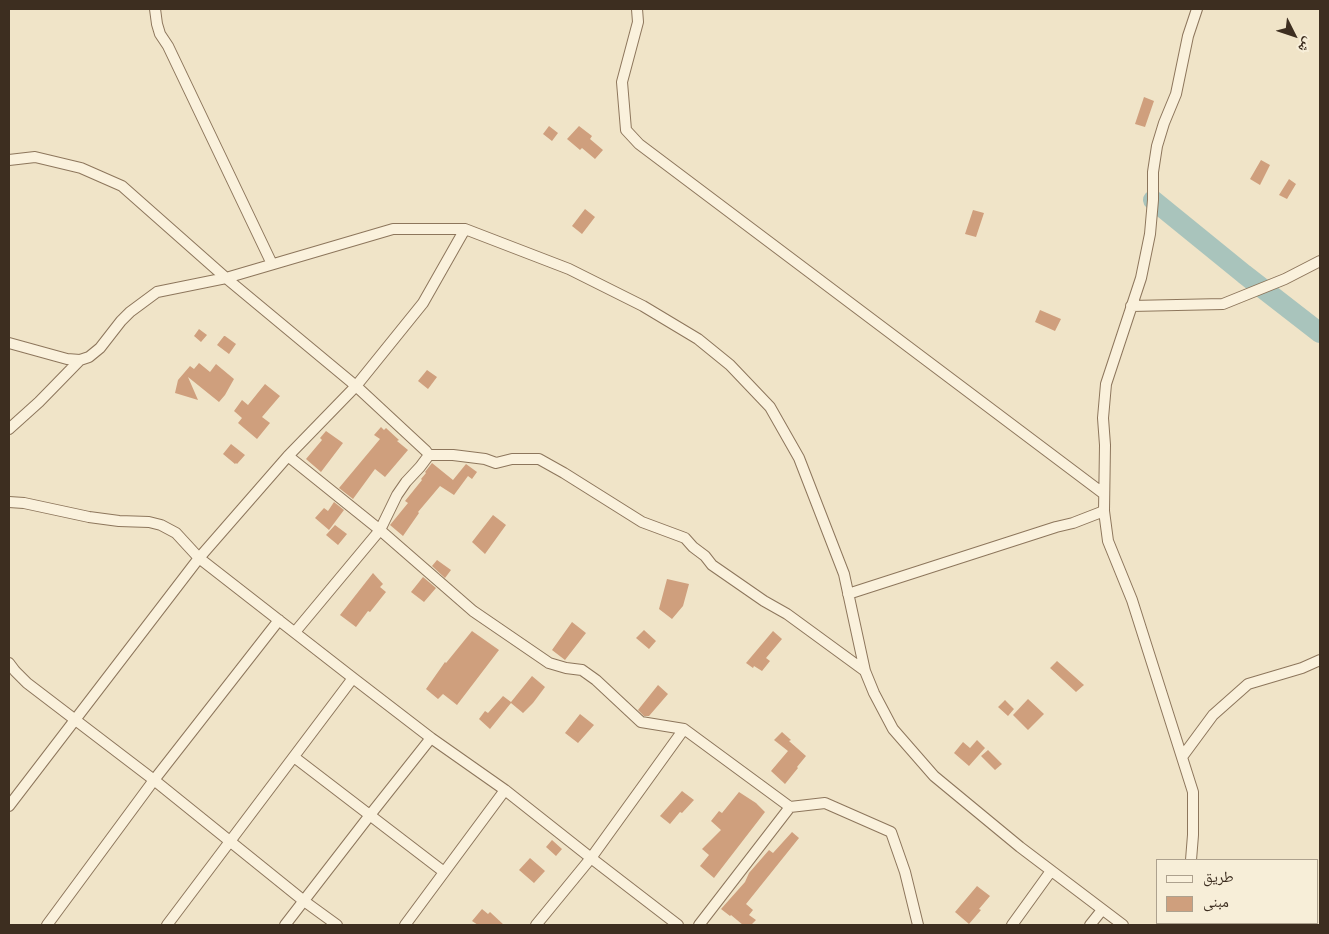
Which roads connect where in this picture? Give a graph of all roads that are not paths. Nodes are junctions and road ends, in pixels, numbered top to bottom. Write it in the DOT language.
graph roads {
  1 [pos="155,9"];
  2 [pos="637,9"];
  3 [pos="1197,9"];
  4 [pos="9,160"];
  5 [pos="466,229"];
  6 [pos="1320,261"];
  7 [pos="272,264"];
  8 [pos="226,278"];
  9 [pos="1131,306"];
  10 [pos="9,343"];
  11 [pos="80,360"];
  12 [pos="356,386"];
  13 [pos="9,429"];
  14 [pos="429,455"];
  15 [pos="288,456"];
  16 [pos="1104,494"];
  17 [pos="9,502"];
  18 [pos="1104,511"];
  19 [pos="380,530"];
  20 [pos="199,558"];
  21 [pos="848,594"];
  22 [pos="279,620"];
  23 [pos="295,632"];
  24 [pos="1320,660"];
  25 [pos="11,670"];
  26 [pos="865,671"];
  27 [pos="354,678"];
  28 [pos="75,720"];
  29 [pos="684,730"];
  30 [pos="431,738"];
  31 [pos="294,757"];
  32 [pos="1182,757"];
  33 [pos="154,780"];
  34 [pos="505,790"];
  35 [pos="9,806"];
  36 [pos="790,806"];
  37 [pos="370,815"];
  38 [pos="230,841"];
  39 [pos="591,858"];
  40 [pos="1190,859"];
  41 [pos="1051,871"];
  42 [pos="444,872"];
  43 [pos="304,900"];
  44 [pos="1102,910"];
  45 [pos="666,922"];
  46 [pos="47,925"];
  47 [pos="167,925"];
  48 [pos="285,925"];
  49 [pos="337,925"];
  50 [pos="405,925"];
  51 [pos="536,925"];
  52 [pos="678,925"];
  53 [pos="699,925"];
  54 [pos="918,925"];
  55 [pos="1012,925"];
  56 [pos="1090,925"];
  57 [pos="1123,925"];
  1 -- 7 [label="street"];
  2 -- 16 [label="street"];
  3 -- 9 [label="street"];
  4 -- 8 [label="street"];
  5 -- 7 [label="street"];
  5 -- 12 [label="street"];
  5 -- 21 [label="street"];
  6 -- 9 [label="street"];
  7 -- 8 [label="street"];
  8 -- 11 [label="street"];
  8 -- 12 [label="street"];
  9 -- 16 [label="street"];
  10 -- 11 [label="street"];
  11 -- 13 [label="street"];
  12 -- 14 [label="street"];
  12 -- 15 [label="street"];
  14 -- 19 [label="street"];
  14 -- 26 [label="street"];
  15 -- 19 [label="street"];
  15 -- 20 [label="street"];
  16 -- 18 [label="street"];
  17 -- 20 [label="street"];
  18 -- 21 [label="street"];
  18 -- 32 [label="street"];
  19 -- 23 [label="street"];
  19 -- 29 [label="street"];
  20 -- 22 [label="street"];
  20 -- 28 [label="street"];
  21 -- 26 [label="street"];
  22 -- 23 [label="street"];
  22 -- 33 [label="street"];
  23 -- 27 [label="street"];
  24 -- 32 [label="street"];
  25 -- 28 [label="street"];
  26 -- 41 [label="street"];
  27 -- 30 [label="street"];
  27 -- 31 [label="street"];
  28 -- 33 [label="street"];
  28 -- 35 [label="street"];
  29 -- 36 [label="street"];
  29 -- 39 [label="street"];
  30 -- 34 [label="street"];
  30 -- 37 [label="street"];
  31 -- 37 [label="street"];
  31 -- 38 [label="street"];
  32 -- 40 [label="street"];
  33 -- 38 [label="street"];
  33 -- 46 [label="street"];
  34 -- 39 [label="street"];
  34 -- 42 [label="street"];
  36 -- 53 [label="street"];
  36 -- 54 [label="street"];
  37 -- 42 [label="street"];
  37 -- 43 [label="street"];
  38 -- 43 [label="street"];
  38 -- 47 [label="street"];
  39 -- 45 [label="street"];
  39 -- 51 [label="street"];
  41 -- 44 [label="street"];
  41 -- 55 [label="street"];
  42 -- 50 [label="street"];
  43 -- 48 [label="street"];
  43 -- 49 [label="street"];
  44 -- 56 [label="street"];
  44 -- 57 [label="street"];
  45 -- 52 [label="street"];
}
